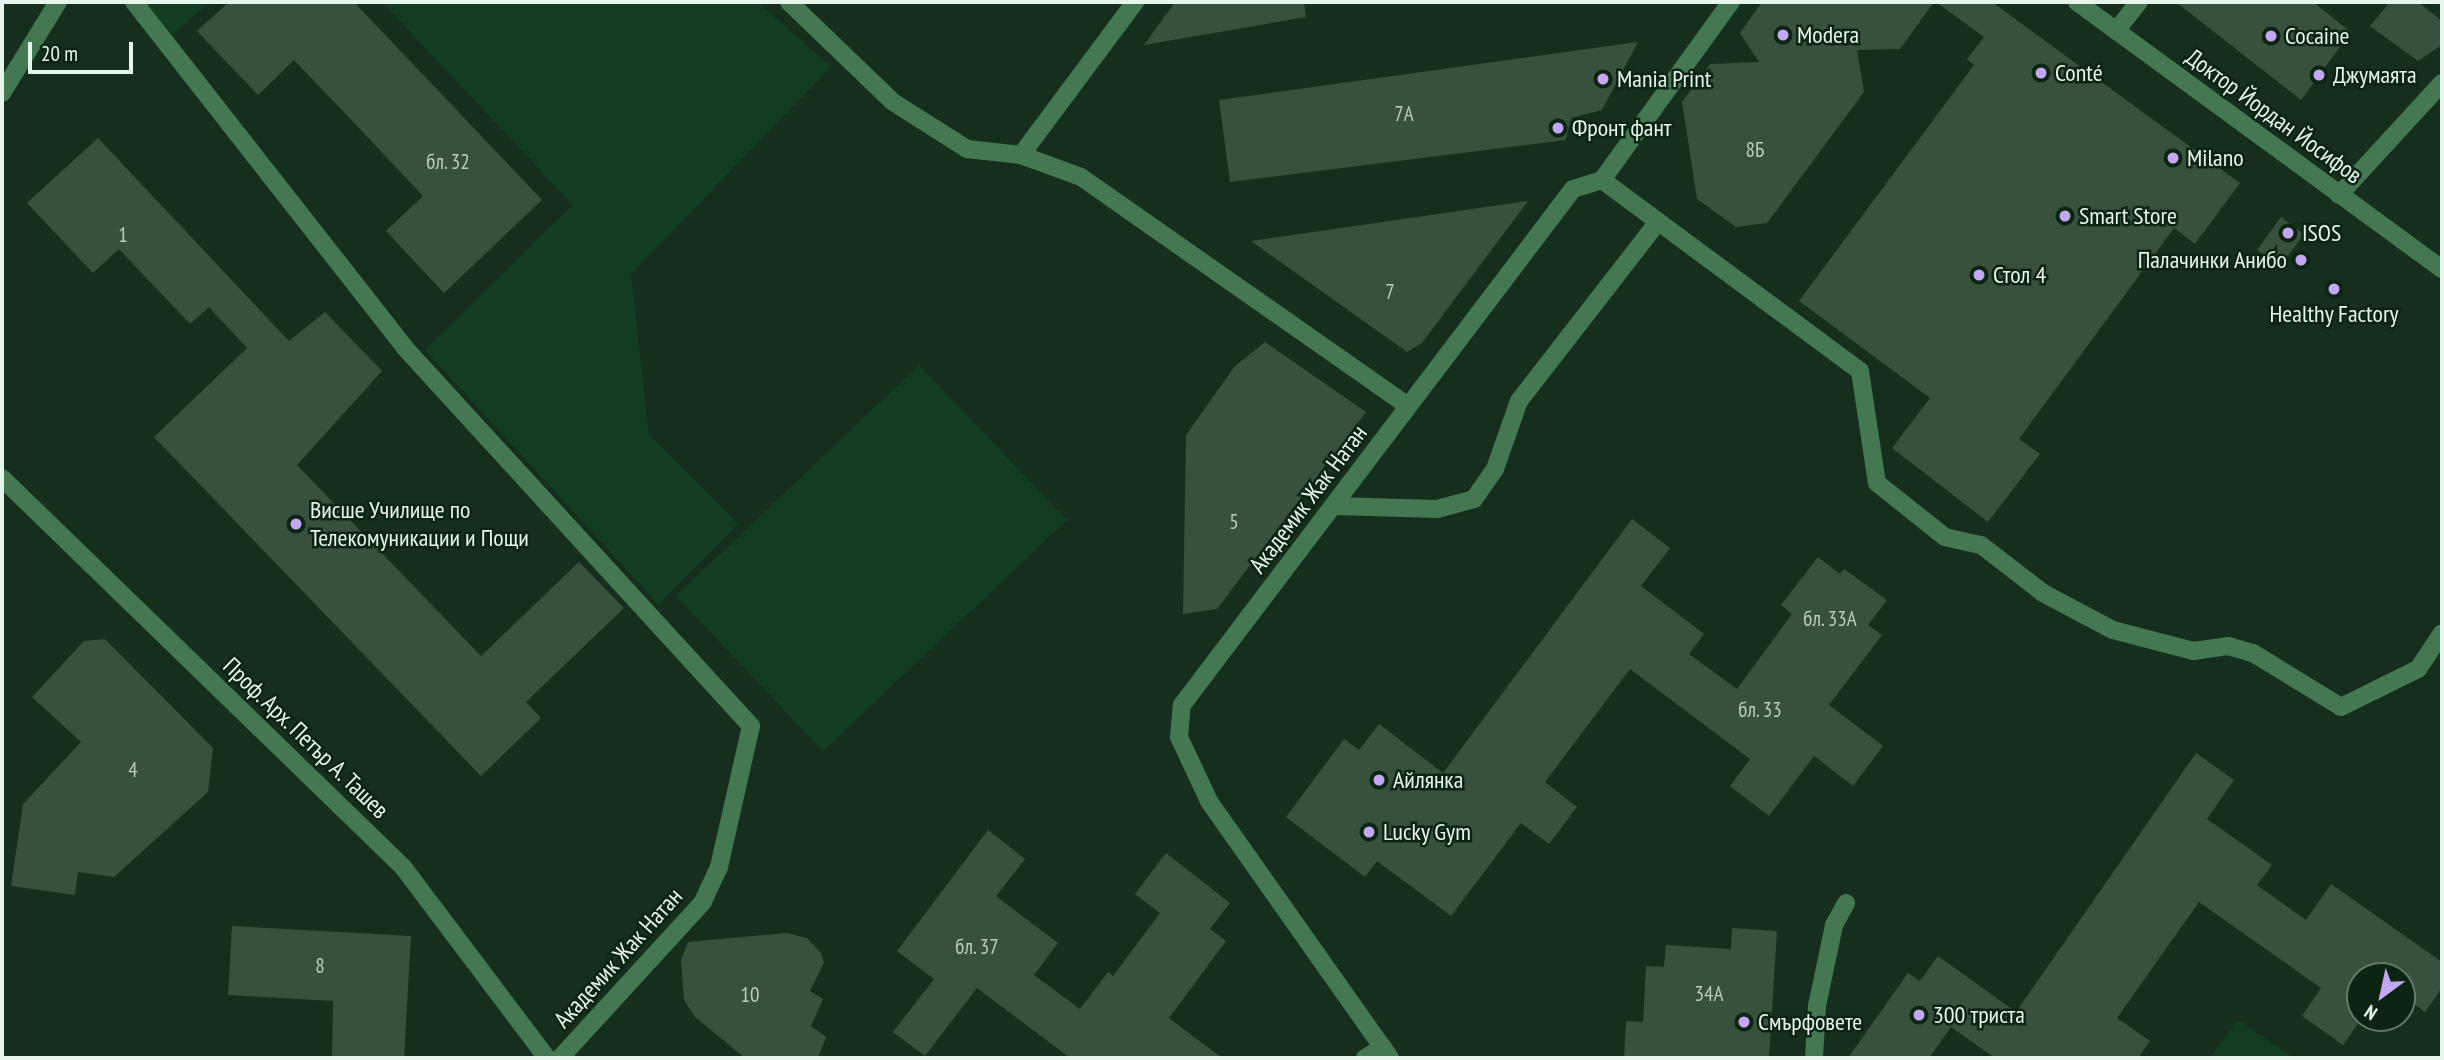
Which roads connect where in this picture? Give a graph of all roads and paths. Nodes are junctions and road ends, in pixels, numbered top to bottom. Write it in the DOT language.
graph roads {
  1 [pos="58,2"];
  2 [pos="134,2"];
  3 [pos="789,2"];
  4 [pos="1135,2"];
  5 [pos="2077,2"];
  6 [pos="2139,2"];
  7 [pos="1727,3"];
  8 [pos="2116,31"];
  9 [pos="2442,83"];
  10 [pos="2,93"];
  11 [pos="1021,155"];
  12 [pos="1602,180"];
  13 [pos="2339,195"];
  14 [pos="1658,222"];
  15 [pos="2442,269"];
  16 [pos="1408,406"];
  17 [pos="2,478"];
  18 [pos="1335,506"];
  19 [pos="2442,634"];
  20 [pos="1846,904"];
  21 [pos="1387,1053"];
  22 [pos="547,1058"];
  23 [pos="561,1058"];
  24 [pos="1365,1058"];
  25 [pos="1814,1058"];
  1 -- 10 [label="street"];
  2 -- 23 [label="street, Академик Жак Натан"];
  3 -- 11 [label="street"];
  4 -- 11 [label="street"];
  5 -- 8 [label="street, Доктор Йордан Йосифов"];
  6 -- 8 [label="street"];
  7 -- 12 [label="street"];
  8 -- 13 [label="street, Доктор Йордан Йосифов"];
  9 -- 13 [label="street"];
  11 -- 16 [label="street"];
  12 -- 14 [label="street"];
  12 -- 16 [label="street, Академик Жак Натан"];
  13 -- 15 [label="street, Доктор Йордан Йосифов"];
  14 -- 18 [label="street"];
  14 -- 19 [label="street"];
  16 -- 18 [label="street, Академик Жак Натан"];
  17 -- 22 [label="street, Проф. Арх. Петър А. Ташев"];
  18 -- 21 [label="street, Академик Жак Натан"];
  20 -- 25 [label="street"];
  21 -- 24 [label="street"];
}
